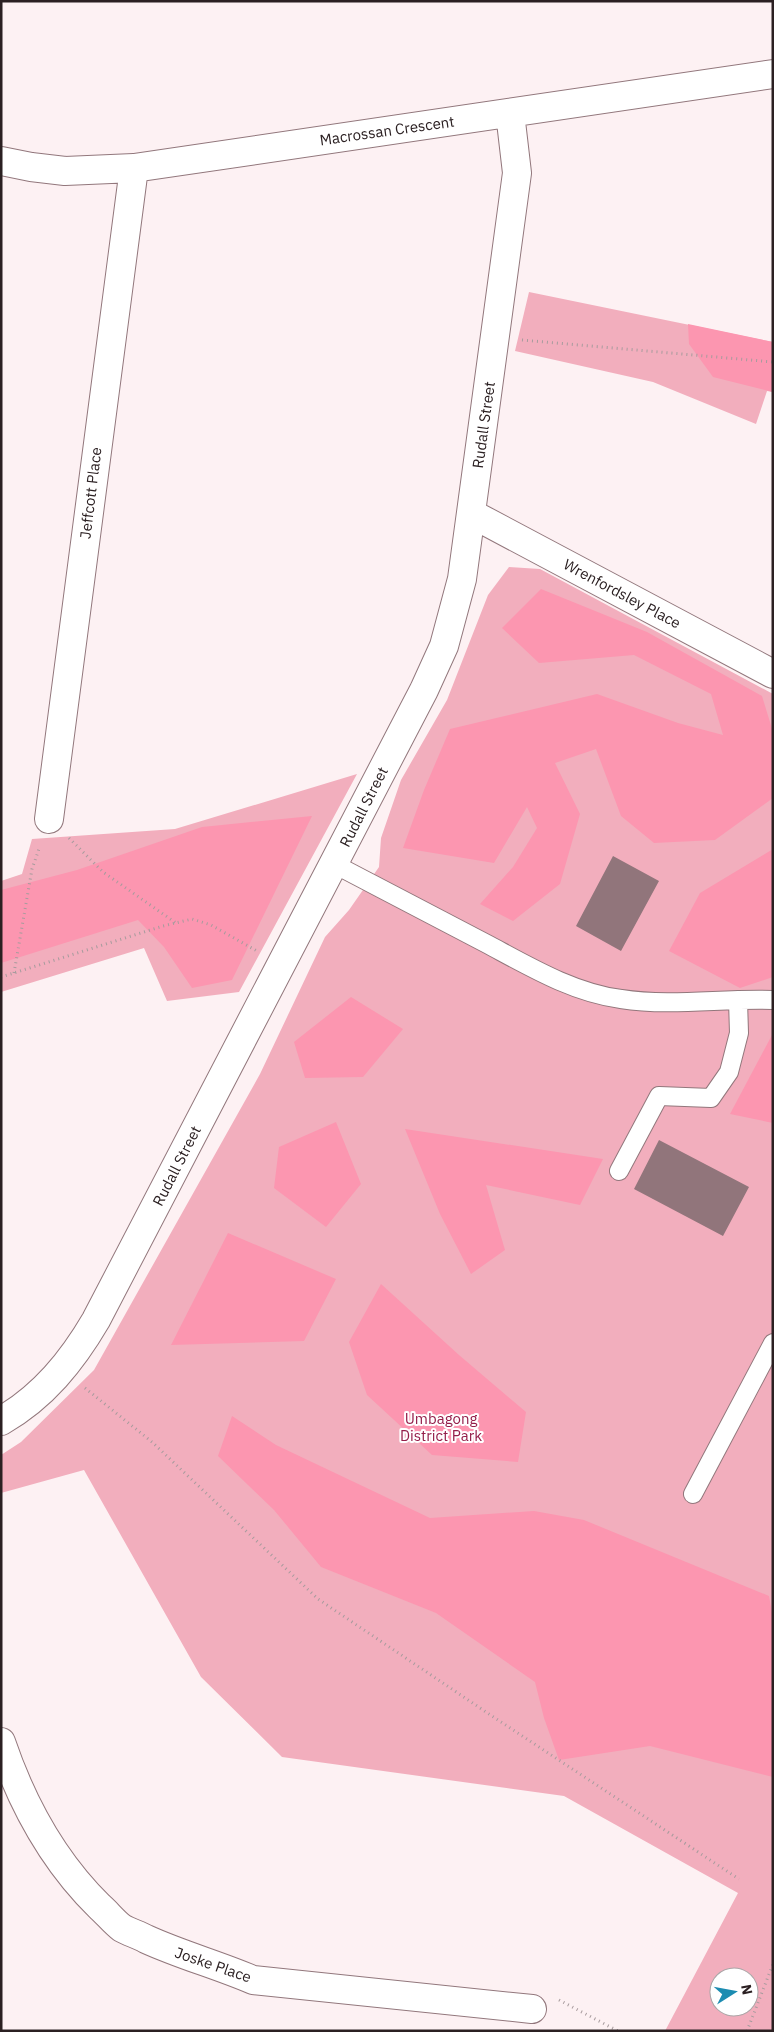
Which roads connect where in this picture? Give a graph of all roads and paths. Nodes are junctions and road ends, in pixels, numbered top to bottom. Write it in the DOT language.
graph roads {
  1 [pos="773,74"];
  2 [pos="510,113"];
  3 [pos="1,161"];
  4 [pos="134,168"];
  5 [pos="496,328"];
  6 [pos="773,362"];
  7 [pos="472,514"];
  8 [pos="773,674"];
  9 [pos="49,819"];
  10 [pos="334,864"];
  11 [pos="176,923"];
  12 [pos="282,964"];
  13 [pos="14,973"];
  14 [pos="1,977"];
  15 [pos="738,1000"];
  16 [pos="773,1000"];
  17 [pos="619,1171"];
  18 [pos="773,1343"];
  19 [pos="62,1371"];
  20 [pos="1,1421"];
  21 [pos="693,1494"];
  22 [pos="1,1742"];
  23 [pos="739,1879"];
  24 [pos="773,1964"];
  25 [pos="532,2009"];
  26 [pos="618,2031"];
  27 [pos="747,2031"];
  1 -- 2 [label="street, Macrossan Crescent"];
  2 -- 4 [label="street, Macrossan Crescent"];
  2 -- 5 [label="street, Rudall Street"];
  3 -- 4 [label="street, Macrossan Crescent"];
  4 -- 9 [label="street, Jeffcott Place"];
  5 -- 6 [label="path"];
  5 -- 7 [label="street, Rudall Street"];
  7 -- 8 [label="street, Wrenfordsley Place"];
  7 -- 10 [label="street, Rudall Street"];
  9 -- 11 [label="path"];
  9 -- 13 [label="path"];
  10 -- 12 [label="street, Rudall Street"];
  10 -- 15 [label="lane"];
  11 -- 12 [label="path"];
  11 -- 13 [label="path"];
  12 -- 19 [label="street, Rudall Street"];
  13 -- 14 [label="path"];
  15 -- 16 [label="lane"];
  15 -- 17 [label="lane"];
  18 -- 21 [label="lane"];
  19 -- 20 [label="street, Rudall Street"];
  19 -- 23 [label="path"];
  22 -- 25 [label="street, Joske Place"];
  24 -- 27 [label="path"];
  25 -- 26 [label="path"];
}
